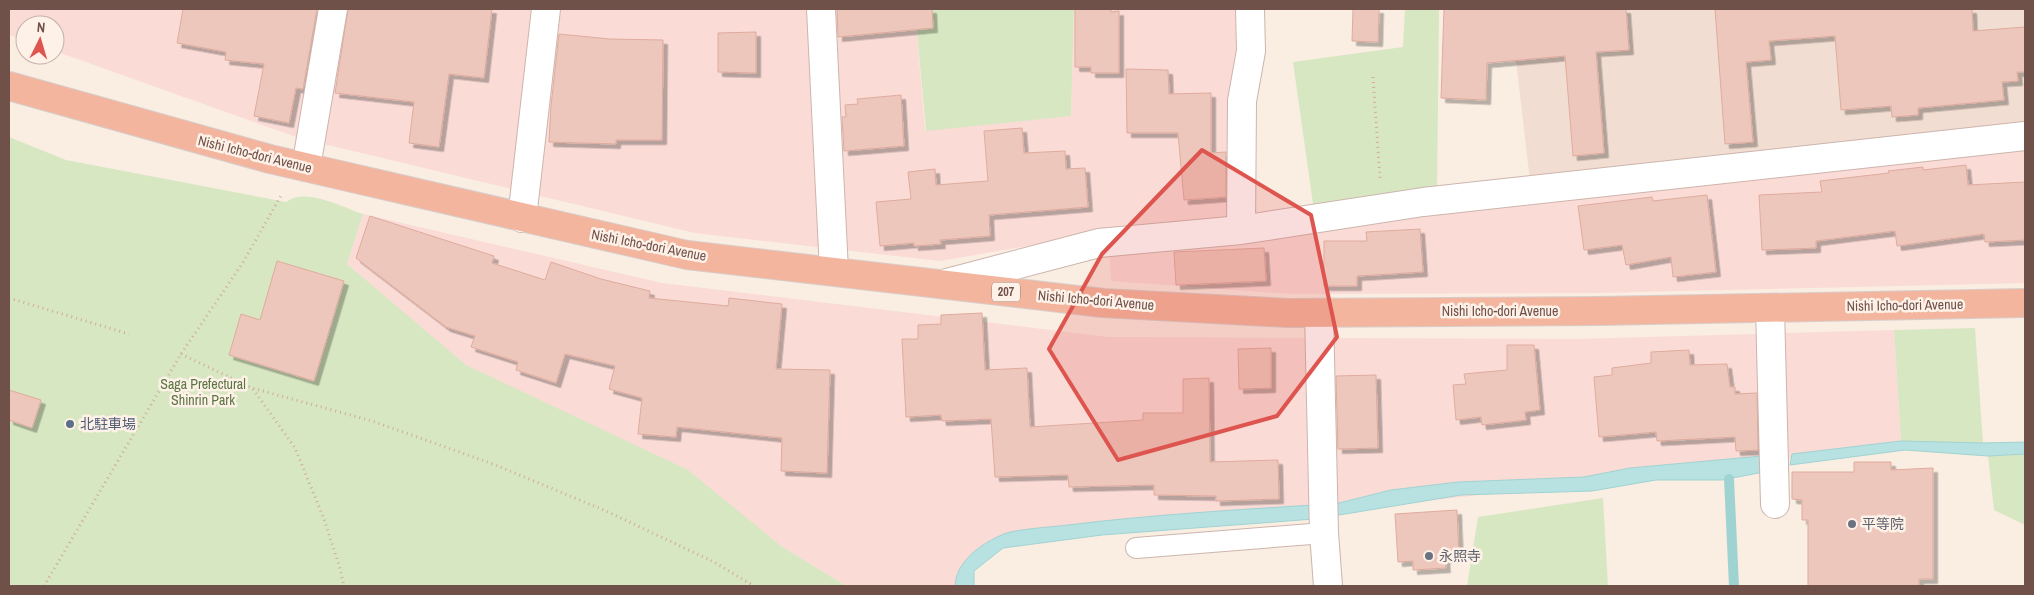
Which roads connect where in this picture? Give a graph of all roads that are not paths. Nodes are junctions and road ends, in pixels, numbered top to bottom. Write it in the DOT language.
graph roads {
  1 [pos="334,9"];
  2 [pos="546,9"];
  3 [pos="821,9"];
  4 [pos="1250,9"];
  5 [pos="9,86"];
  6 [pos="2025,136"];
  7 [pos="306,167"];
  8 [pos="522,218"];
  9 [pos="1241,230"];
  10 [pos="834,271"];
  11 [pos="942,284"];
  12 [pos="2025,303"];
  13 [pos="1770,308"];
  14 [pos="1319,313"];
  15 [pos="1775,504"];
  16 [pos="1324,533"];
  17 [pos="1136,548"];
  18 [pos="1328,586"];
  1 -- 7 [label="street"];
  2 -- 8 [label="street"];
  3 -- 10 [label="street"];
  4 -- 9 [label="street"];
  5 -- 7 [label="highway, Nishi Icho-dori Avenue / 207"];
  6 -- 9 [label="street"];
  7 -- 8 [label="highway, Nishi Icho-dori Avenue / 207"];
  8 -- 10 [label="highway, Nishi Icho-dori Avenue / 207"];
  9 -- 11 [label="street"];
  10 -- 11 [label="highway, Nishi Icho-dori Avenue / 207"];
  11 -- 14 [label="highway, Nishi Icho-dori Avenue / 207"];
  12 -- 13 [label="highway, Nishi Icho-dori Avenue / 207"];
  13 -- 14 [label="highway, Nishi Icho-dori Avenue / 207"];
  13 -- 15 [label="street"];
  14 -- 16 [label="street"];
  16 -- 17 [label="lane"];
  16 -- 18 [label="street"];
}
